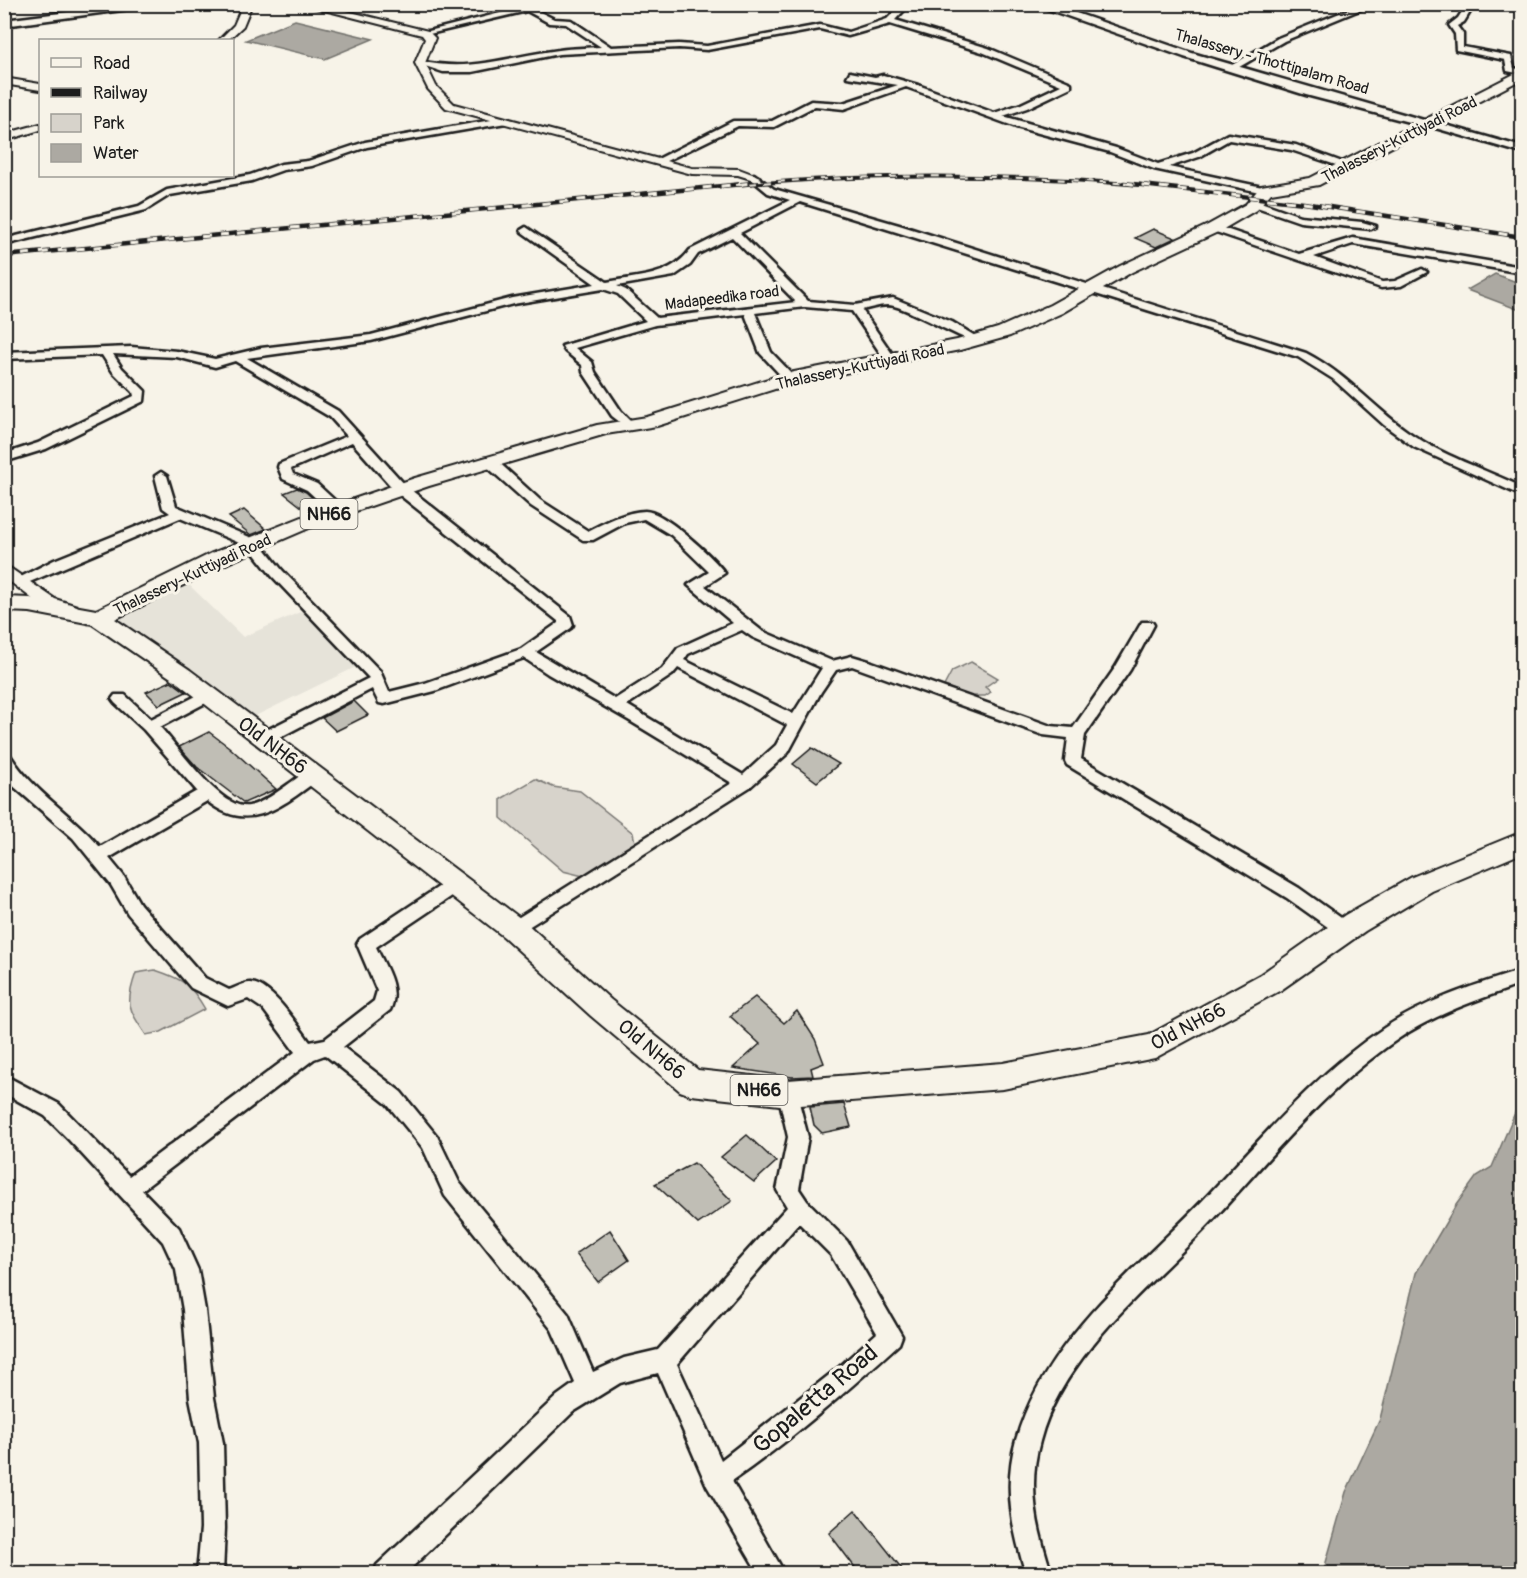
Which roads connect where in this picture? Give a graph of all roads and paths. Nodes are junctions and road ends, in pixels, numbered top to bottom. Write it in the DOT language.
graph roads {
  1 [pos="162,4"];
  2 [pos="248,4"];
  3 [pos="305,4"];
  4 [pos="907,4"];
  5 [pos="1038,4"];
  6 [pos="1371,4"];
  7 [pos="1471,4"];
  8 [pos="890,21"];
  9 [pos="4,23"];
  10 [pos="424,33"];
  11 [pos="224,39"];
  12 [pos="610,50"];
  13 [pos="420,63"];
  14 [pos="1231,68"];
  15 [pos="1522,73"];
  16 [pos="850,75"];
  17 [pos="4,81"];
  18 [pos="903,86"];
  19 [pos="39,87"];
  20 [pos="994,116"];
  21 [pos="504,121"];
  22 [pos="1428,123"];
  23 [pos="39,127"];
  24 [pos="4,138"];
  25 [pos="1522,142"];
  26 [pos="1501,144"];
  27 [pos="1522,150"];
  28 [pos="657,162"];
  29 [pos="1348,166"];
  30 [pos="1157,167"];
  31 [pos="754,177"];
  32 [pos="1259,197"];
  33 [pos="799,200"];
  34 [pos="1371,226"];
  35 [pos="1214,228"];
  36 [pos="526,230"];
  37 [pos="734,232"];
  38 [pos="4,242"];
  39 [pos="1304,257"];
  40 [pos="1522,270"];
  41 [pos="1422,273"];
  42 [pos="606,285"];
  43 [pos="1092,289"];
  44 [pos="806,304"];
  45 [pos="855,308"];
  46 [pos="749,311"];
  47 [pos="654,322"];
  48 [pos="976,341"];
  49 [pos="105,350"];
  50 [pos="4,356"];
  51 [pos="236,357"];
  52 [pos="889,358"];
  53 [pos="790,378"];
  54 [pos="629,425"];
  55 [pos="354,437"];
  56 [pos="4,458"];
  57 [pos="489,461"];
  58 [pos="160,476"];
  59 [pos="401,489"];
  60 [pos="1522,492"];
  61 [pos="338,511"];
  62 [pos="181,513"];
  63 [pos="254,544"];
  64 [pos="4,569"];
  65 [pos="20,581"];
  66 [pos="4,604"];
  67 [pos="99,618"];
  68 [pos="743,624"];
  69 [pos="1147,625"];
  70 [pos="526,652"];
  71 [pos="675,661"];
  72 [pos="831,666"];
  73 [pos="377,680"];
  74 [pos="208,695"];
  75 [pos="120,699"];
  76 [pos="615,706"];
  77 [pos="796,723"];
  78 [pos="150,726"];
  79 [pos="1077,734"];
  80 [pos="265,738"];
  81 [pos="4,759"];
  82 [pos="313,775"];
  83 [pos="744,783"];
  84 [pos="209,792"];
  85 [pos="1522,842"];
  86 [pos="96,857"];
  87 [pos="455,885"];
  88 [pos="514,929"];
  89 [pos="1345,930"];
  90 [pos="1522,977"];
  91 [pos="329,1047"];
  92 [pos="307,1053"];
  93 [pos="4,1083"];
  94 [pos="788,1093"];
  95 [pos="127,1189"];
  96 [pos="799,1208"];
  97 [pos="664,1360"];
  98 [pos="588,1387"];
  99 [pos="716,1477"];
  100 [pos="210,1574"];
  101 [pos="386,1574"];
  102 [pos="773,1574"];
  103 [pos="1039,1574"];
  1 -- 9 [label="main road"];
  2 -- 11 [label="street"];
  3 -- 10 [label="street"];
  4 -- 8 [label="street"];
  5 -- 14 [label="main road, Thalassery - Thottipalam Road"];
  6 -- 14 [label="street"];
  7 -- 15 [label="street"];
  8 -- 12 [label="street"];
  8 -- 20 [label="street"];
  10 -- 12 [label="street"];
  10 -- 13 [label="street"];
  12 -- 13 [label="street"];
  13 -- 21 [label="street"];
  14 -- 22 [label="main road, Thalassery - Thottipalam Road"];
  15 -- 22 [label="main road, Thalassery-Kuttiyadi Road"];
  16 -- 18 [label="street"];
  17 -- 19 [label="street"];
  18 -- 20 [label="street"];
  18 -- 28 [label="street"];
  20 -- 30 [label="street"];
  21 -- 28 [label="street"];
  21 -- 38 [label="street"];
  22 -- 26 [label="street"];
  22 -- 29 [label="main road, Thalassery-Kuttiyadi Road"];
  23 -- 24 [label="street"];
  25 -- 26 [label="street"];
  26 -- 27 [label="street"];
  28 -- 31 [label="street"];
  29 -- 30 [label="street"];
  29 -- 32 [label="main road, Thalassery-Kuttiyadi Road"];
  30 -- 32 [label="street"];
  31 -- 33 [label="street"];
  32 -- 34 [label="street"];
  32 -- 35 [label="main road, Thalassery-Kuttiyadi Road"];
  33 -- 37 [label="street"];
  33 -- 43 [label="street"];
  35 -- 39 [label="street"];
  35 -- 43 [label="main road, Thalassery-Kuttiyadi Road"];
  36 -- 42 [label="street"];
  37 -- 42 [label="street"];
  37 -- 44 [label="street"];
  39 -- 40 [label="street"];
  39 -- 41 [label="street"];
  42 -- 47 [label="street"];
  42 -- 51 [label="street"];
  43 -- 48 [label="main road, Thalassery-Kuttiyadi Road"];
  43 -- 60 [label="street"];
  44 -- 45 [label="street, Madapeedika road"];
  44 -- 46 [label="street, Madapeedika road"];
  45 -- 48 [label="street, Madapeedika road"];
  45 -- 52 [label="street"];
  46 -- 47 [label="street, Madapeedika road"];
  46 -- 53 [label="street"];
  47 -- 54 [label="street, Madapeedika road"];
  48 -- 52 [label="main road, Thalassery-Kuttiyadi Road"];
  49 -- 50 [label="street"];
  49 -- 51 [label="street"];
  49 -- 56 [label="street"];
  51 -- 55 [label="street"];
  52 -- 53 [label="main road, Thalassery-Kuttiyadi Road"];
  53 -- 54 [label="main road, Thalassery-Kuttiyadi Road"];
  54 -- 57 [label="main road, Thalassery-Kuttiyadi Road / NH66"];
  55 -- 59 [label="street"];
  55 -- 61 [label="street"];
  57 -- 59 [label="main road, Thalassery-Kuttiyadi Road / NH66"];
  57 -- 68 [label="street"];
  58 -- 62 [label="street"];
  59 -- 61 [label="main road, Thalassery-Kuttiyadi Road / NH66"];
  59 -- 70 [label="street"];
  61 -- 63 [label="main road, Thalassery-Kuttiyadi Road / NH66"];
  62 -- 63 [label="street"];
  62 -- 65 [label="street"];
  63 -- 67 [label="main road, Thalassery-Kuttiyadi Road / NH66"];
  63 -- 73 [label="street"];
  64 -- 65 [label="street"];
  65 -- 67 [label="street"];
  66 -- 67 [label="main road, Old NH66 / NH66"];
  67 -- 74 [label="main road, Old NH66 / NH66"];
  68 -- 71 [label="street"];
  68 -- 72 [label="street"];
  69 -- 79 [label="street"];
  70 -- 73 [label="street"];
  70 -- 76 [label="street"];
  71 -- 76 [label="street"];
  71 -- 77 [label="street"];
  72 -- 77 [label="street"];
  72 -- 79 [label="street"];
  73 -- 80 [label="street"];
  74 -- 78 [label="street"];
  74 -- 80 [label="main road, Old NH66 / NH66"];
  75 -- 78 [label="street"];
  76 -- 83 [label="street"];
  77 -- 83 [label="street"];
  78 -- 84 [label="street"];
  79 -- 89 [label="street"];
  80 -- 82 [label="main road, Old NH66 / NH66"];
  81 -- 86 [label="street"];
  82 -- 84 [label="street"];
  82 -- 87 [label="main road, Old NH66 / NH66"];
  83 -- 88 [label="street"];
  84 -- 86 [label="street"];
  85 -- 89 [label="main road, Old NH66 / NH66"];
  86 -- 92 [label="street"];
  87 -- 88 [label="main road, Old NH66 / NH66"];
  87 -- 91 [label="street"];
  88 -- 94 [label="main road, Old NH66 / NH66"];
  89 -- 94 [label="main road, Old NH66 / NH66"];
  90 -- 103 [label="street"];
  91 -- 92 [label="street"];
  91 -- 98 [label="street"];
  92 -- 95 [label="street"];
  93 -- 95 [label="street"];
  94 -- 96 [label="street, Gopaletta Road"];
  95 -- 100 [label="street"];
  96 -- 97 [label="street"];
  96 -- 99 [label="street, Gopaletta Road"];
  97 -- 98 [label="street"];
  97 -- 99 [label="street"];
  98 -- 101 [label="street"];
  99 -- 102 [label="street"];
}
